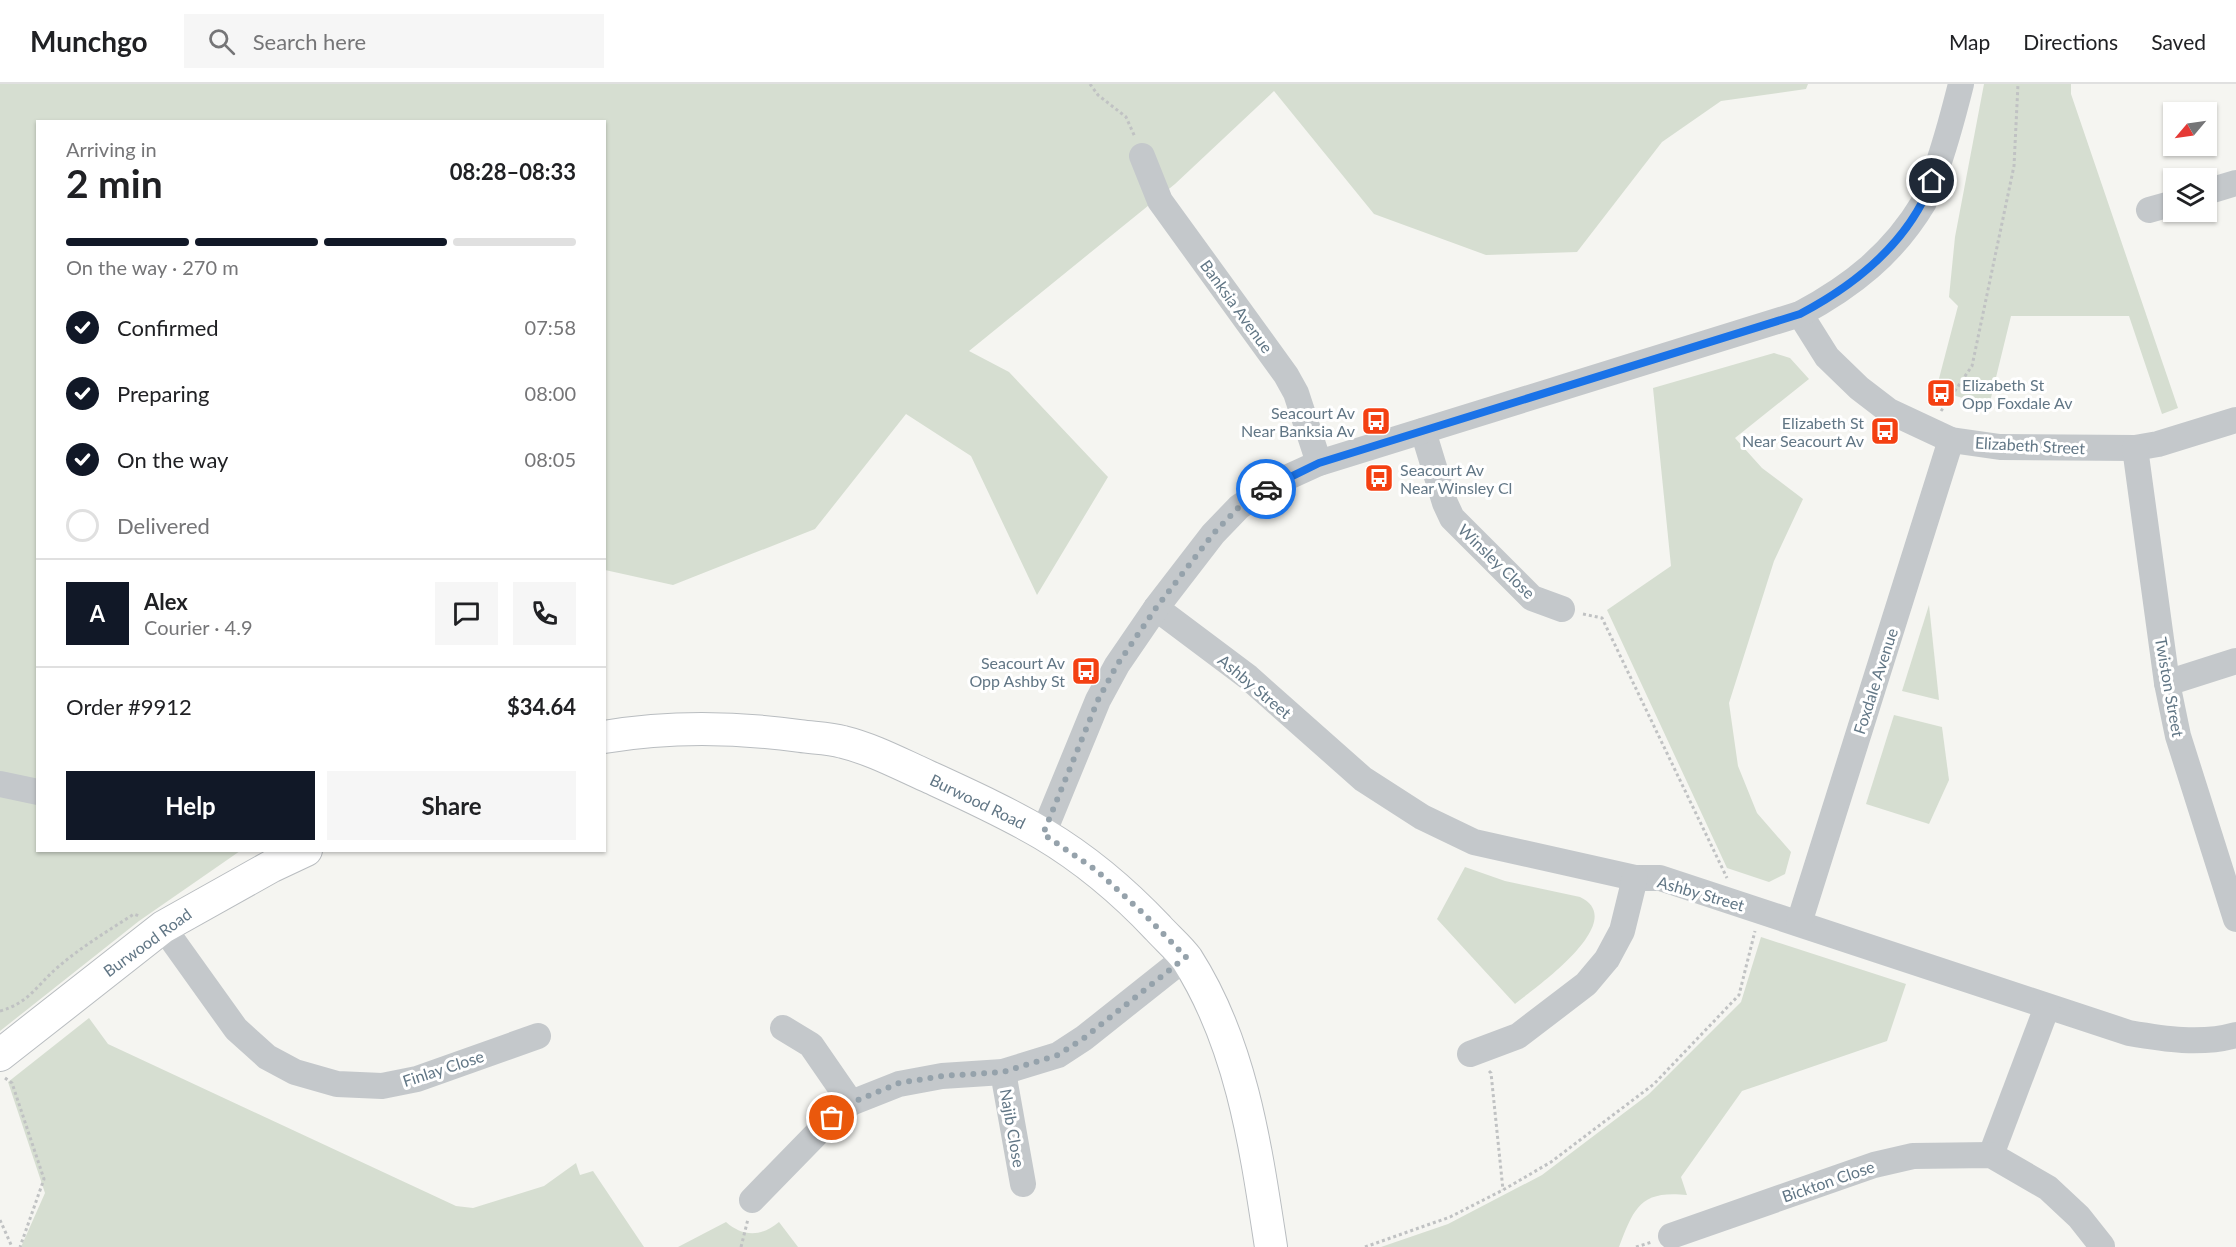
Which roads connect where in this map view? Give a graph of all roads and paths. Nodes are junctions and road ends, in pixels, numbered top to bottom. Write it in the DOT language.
graph roads {
  1 [pos="1090,84"];
  2 [pos="1961,84"];
  3 [pos="2018,84"];
  4 [pos="1142,156"];
  5 [pos="2236,183"];
  6 [pos="2217,189"];
  7 [pos="2163,206"];
  8 [pos="2149,210"];
  9 [pos="1800,314"];
  10 [pos="2236,420"];
  11 [pos="1423,430"];
  12 [pos="1928,430"];
  13 [pos="1951,440"];
  14 [pos="2134,448"];
  15 [pos="1319,463"];
  16 [pos="1156,608"];
  17 [pos="1562,609"];
  18 [pos="2236,661"];
  19 [pos="2167,683"];
  20 [pos="606,737"];
  21 [pos="0,784"];
  22 [pos="36,792"];
  23 [pos="1043,834"];
  24 [pos="302,852"];
  25 [pos="1635,878"];
  26 [pos="1750,907"];
  27 [pos="2236,919"];
  28 [pos="1799,923"];
  29 [pos="163,927"];
  30 [pos="1186,957"];
  31 [pos="2048,1007"];
  32 [pos="0,1011"];
  33 [pos="783,1028"];
  34 [pos="2236,1035"];
  35 [pos="538,1036"];
  36 [pos="1470,1054"];
  37 [pos="0,1055"];
  38 [pos="0,1072"];
  39 [pos="1003,1072"];
  40 [pos="851,1103"];
  41 [pos="1992,1155"];
  42 [pos="1023,1184"];
  43 [pos="1503,1190"];
  44 [pos="752,1200"];
  45 [pos="0,1220"];
  46 [pos="1671,1236"];
  47 [pos="2102,1246"];
  48 [pos="12,1247"];
  49 [pos="20,1247"];
  50 [pos="741,1247"];
  51 [pos="1270,1247"];
  52 [pos="1365,1247"];
  1 -- 4 [label="path"];
  2 -- 9 [label="street"];
  3 -- 12 [label="path"];
  4 -- 15 [label="street, Banksia Avenue"];
  5 -- 6 [label="street"];
  7 -- 8 [label="street"];
  9 -- 11 [label="street"];
  9 -- 12 [label="street, Elizabeth Street"];
  10 -- 14 [label="street, Elizabeth Street"];
  11 -- 15 [label="street"];
  11 -- 17 [label="street, Winsley Close"];
  12 -- 13 [label="street, Elizabeth Street"];
  13 -- 14 [label="street, Elizabeth Street"];
  13 -- 28 [label="street, Foxdale Avenue"];
  14 -- 19 [label="street, Twiston Street"];
  15 -- 16 [label="street"];
  16 -- 23 [label="street"];
  16 -- 25 [label="street, Ashby Street"];
  17 -- 26 [label="path"];
  18 -- 19 [label="street"];
  19 -- 27 [label="street, Twiston Street"];
  20 -- 23 [label="main road, Burwood Road"];
  21 -- 22 [label="street"];
  23 -- 30 [label="main road, Burwood Road"];
  24 -- 29 [label="main road, Burwood Road"];
  25 -- 26 [label="street, Ashby Street"];
  25 -- 36 [label="street"];
  26 -- 28 [label="street, Ashby Street"];
  26 -- 43 [label="path"];
  28 -- 31 [label="street, Ashby Street"];
  29 -- 32 [label="path"];
  29 -- 35 [label="street, Finlay Close"];
  29 -- 37 [label="main road, Burwood Road"];
  30 -- 39 [label="street"];
  30 -- 51 [label="main road, Burwood Road"];
  31 -- 34 [label="street, Ashby Street"];
  31 -- 41 [label="street"];
  33 -- 40 [label="street"];
  36 -- 43 [label="path"];
  38 -- 49 [label="path"];
  39 -- 40 [label="street"];
  39 -- 42 [label="street, Najib Close"];
  40 -- 44 [label="street"];
  41 -- 46 [label="street, Bickton Close"];
  41 -- 47 [label="street"];
  43 -- 52 [label="path"];
  44 -- 50 [label="path"];
  45 -- 48 [label="path"];
}
